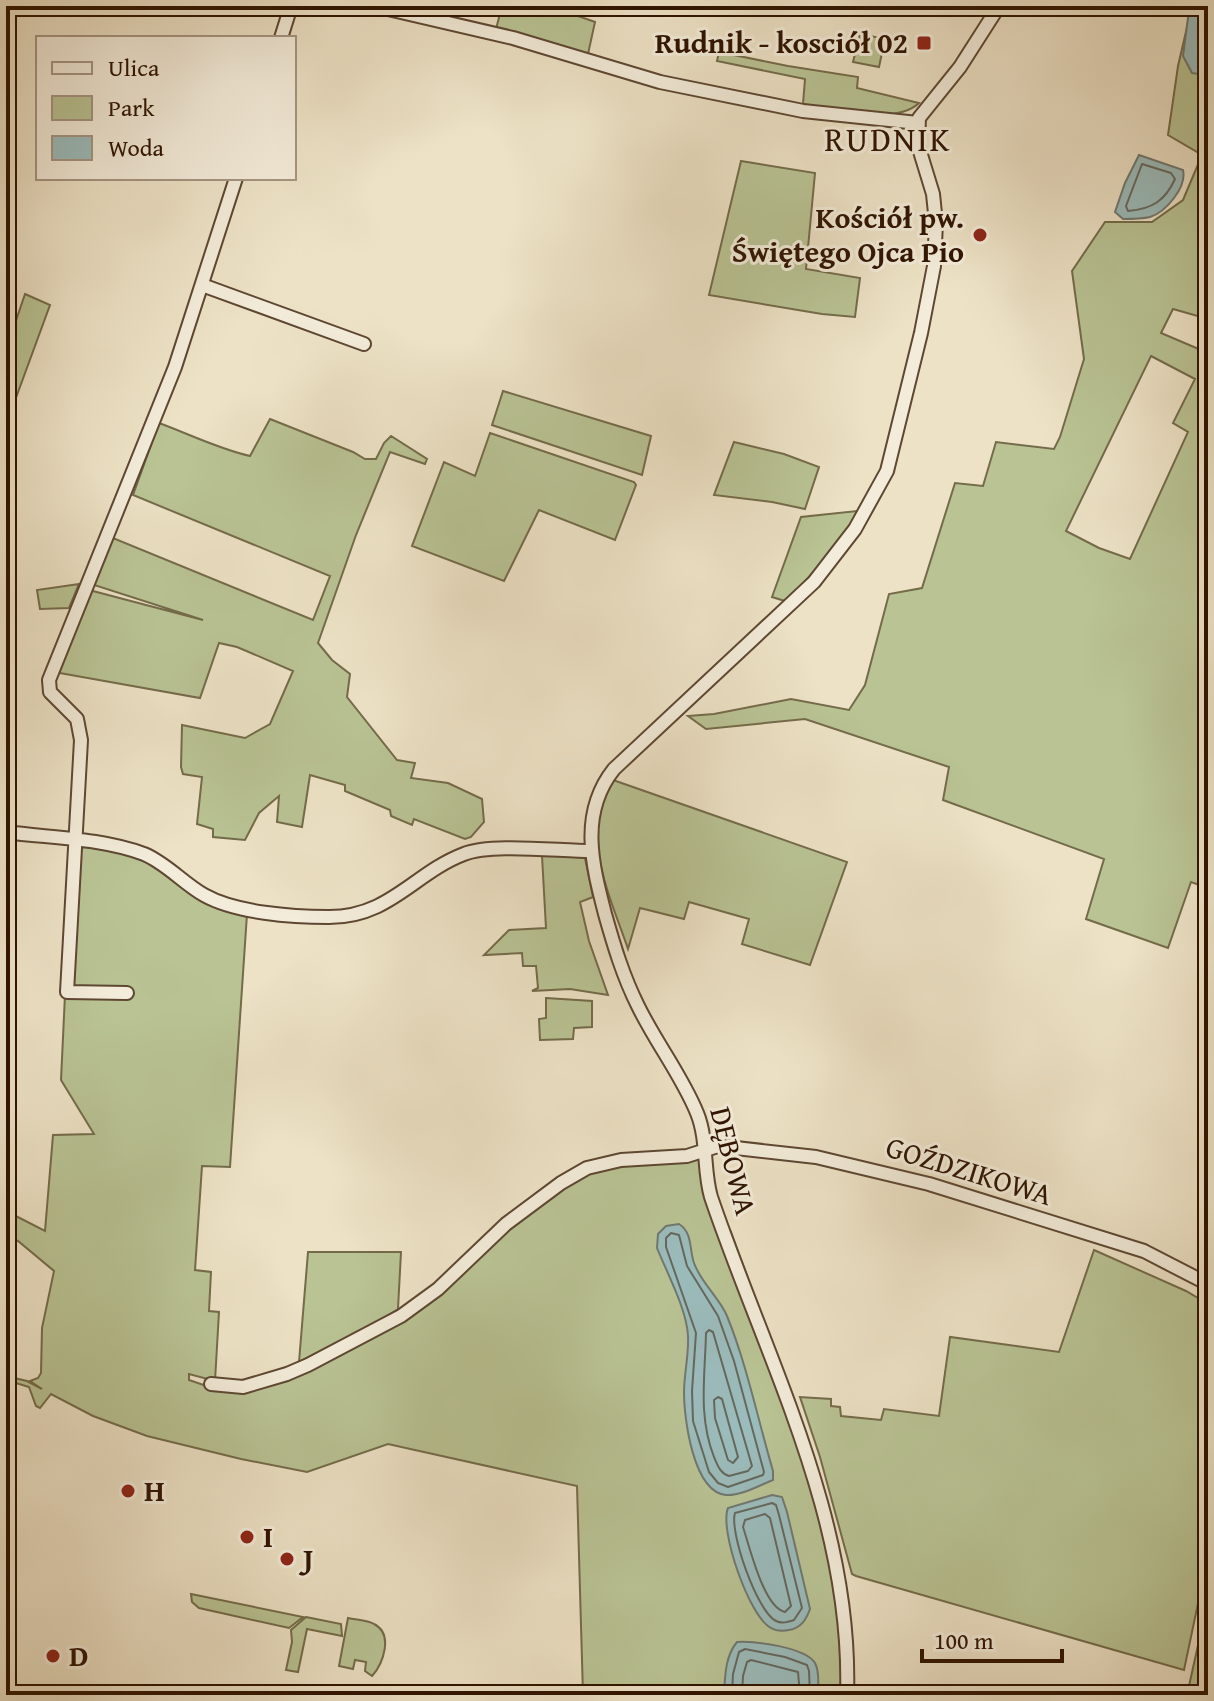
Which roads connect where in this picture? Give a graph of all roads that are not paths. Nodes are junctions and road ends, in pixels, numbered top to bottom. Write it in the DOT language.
graph roads {
  1 [pos="291,6"];
  2 [pos="375,6"];
  3 [pos="999,6"];
  4 [pos="282,36"];
  5 [pos="918,123"];
  6 [pos="235,180"];
  7 [pos="202,285"];
  8 [pos="364,344"];
  9 [pos="6,832"];
  10 [pos="75,841"];
  11 [pos="591,851"];
  12 [pos="127,993"];
  13 [pos="705,1151"];
  14 [pos="1208,1284"];
  15 [pos="211,1384"];
  16 [pos="847,1695"];
  1 -- 4 [label="street"];
  2 -- 5 [label="street"];
  3 -- 5 [label="street"];
  5 -- 11 [label="street, DĘBOWA"];
  6 -- 7 [label="street"];
  7 -- 8 [label="street"];
  7 -- 10 [label="street"];
  9 -- 10 [label="street"];
  10 -- 11 [label="street"];
  10 -- 12 [label="street"];
  11 -- 13 [label="street, DĘBOWA"];
  13 -- 14 [label="street, GOŹDZIKOWA"];
  13 -- 15 [label="street, GOŹDZIKOWA"];
  13 -- 16 [label="street, DĘBOWA"];
}
